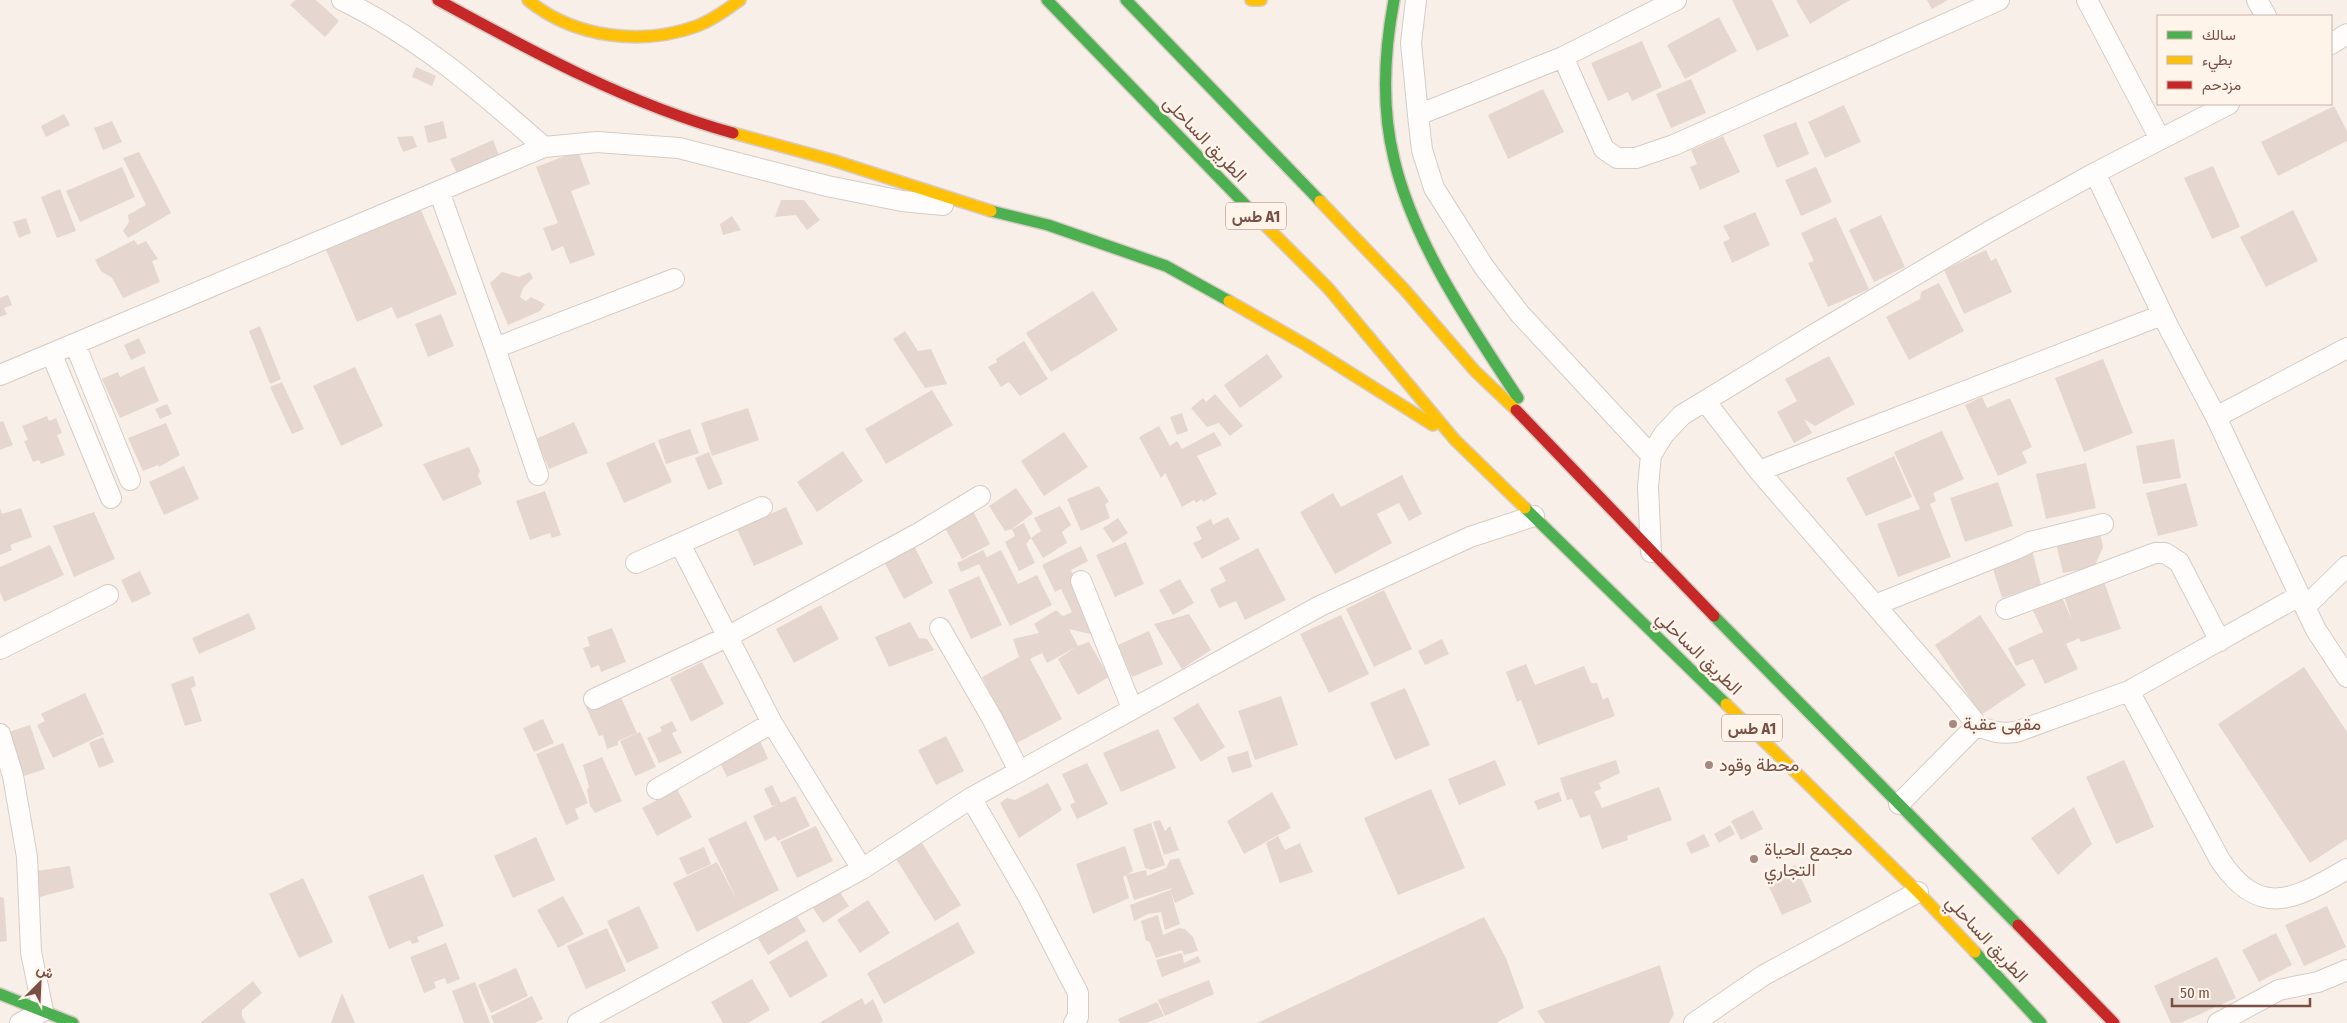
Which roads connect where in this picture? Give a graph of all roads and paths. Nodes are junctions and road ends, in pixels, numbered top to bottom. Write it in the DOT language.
graph roads {
  1 [pos="342,0"];
  2 [pos="438,0"];
  3 [pos="528,0"];
  4 [pos="740,0"];
  5 [pos="1047,0"];
  6 [pos="1126,0"];
  7 [pos="1251,0"];
  8 [pos="1261,0"];
  9 [pos="1394,0"];
  10 [pos="1416,0"];
  11 [pos="1676,0"];
  12 [pos="1999,0"];
  13 [pos="2087,0"];
  14 [pos="2257,0"];
  15 [pos="2265,15"];
  16 [pos="2347,34"];
  17 [pos="2332,43"];
  18 [pos="1564,57"];
  19 [pos="2228,105"];
  20 [pos="1418,115"];
  21 [pos="2160,139"];
  22 [pos="544,148"];
  23 [pos="2095,173"];
  24 [pos="438,191"];
  25 [pos="982,209"];
  26 [pos="674,280"];
  27 [pos="2162,315"];
  28 [pos="75,344"];
  29 [pos="495,348"];
  30 [pos="2347,348"];
  31 [pos="52,355"];
  32 [pos="0,375"];
  33 [pos="1705,401"];
  34 [pos="2216,417"];
  35 [pos="1540,433"];
  36 [pos="1456,440"];
  37 [pos="1651,455"];
  38 [pos="1759,472"];
  39 [pos="538,475"];
  40 [pos="130,480"];
  41 [pos="980,496"];
  42 [pos="111,498"];
  43 [pos="762,507"];
  44 [pos="1534,516"];
  45 [pos="2103,524"];
  46 [pos="680,544"];
  47 [pos="1651,552"];
  48 [pos="636,564"];
  49 [pos="2347,566"];
  50 [pos="1081,581"];
  51 [pos="108,595"];
  52 [pos="2302,602"];
  53 [pos="1875,605"];
  54 [pos="2006,609"];
  55 [pos="940,628"];
  56 [pos="727,637"];
  57 [pos="2220,641"];
  58 [pos="0,649"];
  59 [pos="2343,665"];
  60 [pos="2129,691"];
  61 [pos="594,699"];
  62 [pos="1132,708"];
  63 [pos="772,723"];
  64 [pos="1977,725"];
  65 [pos="0,734"];
  66 [pos="1019,771"];
  67 [pos="658,789"];
  68 [pos="971,798"];
  69 [pos="1899,804"];
  70 [pos="862,869"];
  71 [pos="2347,870"];
  72 [pos="1918,892"];
  73 [pos="2347,970"];
  74 [pos="0,994"];
  75 [pos="43,1011"];
  76 [pos="20,1023"];
  77 [pos="73,1023"];
  78 [pos="578,1023"];
  79 [pos="1074,1023"];
  80 [pos="1694,1023"];
  81 [pos="2041,1023"];
  82 [pos="2114,1023"];
  83 [pos="2218,1023"];
  1 -- 22 [label="street"];
  2 -- 25 [label="main road"];
  3 -- 4 [label="main road"];
  5 -- 36 [label="main road, الطريق الساحلى / طس A1"];
  6 -- 35 [label="main road, طس A1"];
  7 -- 8 [label="main road"];
  9 -- 35 [label="main road"];
  10 -- 20 [label="street"];
  11 -- 18 [label="street"];
  12 -- 18 [label="street"];
  13 -- 21 [label="street"];
  14 -- 15 [label="street"];
  16 -- 17 [label="street"];
  18 -- 20 [label="street"];
  19 -- 21 [label="street"];
  20 -- 37 [label="street"];
  21 -- 23 [label="street"];
  22 -- 24 [label="street"];
  22 -- 25 [label="street"];
  23 -- 27 [label="street"];
  23 -- 33 [label="street"];
  24 -- 28 [label="street"];
  24 -- 29 [label="street"];
  25 -- 36 [label="main road"];
  26 -- 29 [label="street"];
  27 -- 34 [label="street"];
  27 -- 38 [label="street"];
  28 -- 31 [label="street"];
  28 -- 40 [label="street"];
  29 -- 39 [label="street"];
  30 -- 34 [label="street"];
  31 -- 32 [label="street"];
  31 -- 42 [label="street"];
  33 -- 37 [label="street"];
  33 -- 38 [label="street"];
  34 -- 52 [label="street"];
  35 -- 47 [label="main road, الطريق الساحلي / طس A1"];
  36 -- 44 [label="main road, الطريق الساحلي / طس A1"];
  37 -- 47 [label="street"];
  38 -- 53 [label="street"];
  41 -- 56 [label="street"];
  43 -- 46 [label="street"];
  44 -- 62 [label="street"];
  44 -- 72 [label="main road, الطريق الساحلي / طس A1"];
  45 -- 53 [label="street"];
  46 -- 48 [label="street"];
  46 -- 56 [label="street"];
  47 -- 69 [label="main road, الطريق الساحلي / طس A1"];
  49 -- 52 [label="street"];
  50 -- 62 [label="street"];
  51 -- 58 [label="street"];
  52 -- 57 [label="street"];
  52 -- 59 [label="street"];
  53 -- 64 [label="street"];
  54 -- 57 [label="street"];
  55 -- 66 [label="street"];
  56 -- 61 [label="street"];
  56 -- 63 [label="street"];
  57 -- 60 [label="street"];
  60 -- 64 [label="street"];
  60 -- 71 [label="street"];
  62 -- 66 [label="street"];
  63 -- 67 [label="street"];
  63 -- 70 [label="street"];
  64 -- 69 [label="street"];
  65 -- 75 [label="street"];
  66 -- 68 [label="street"];
  68 -- 70 [label="street"];
  68 -- 79 [label="street"];
  69 -- 82 [label="main road, الطريق الساحلي / طس A1"];
  70 -- 78 [label="street"];
  72 -- 80 [label="street"];
  72 -- 81 [label="main road, الطريق الساحلي / طس A1"];
  73 -- 83 [label="street"];
  74 -- 75 [label="main road"];
  75 -- 76 [label="street"];
  75 -- 77 [label="main road"];
}
